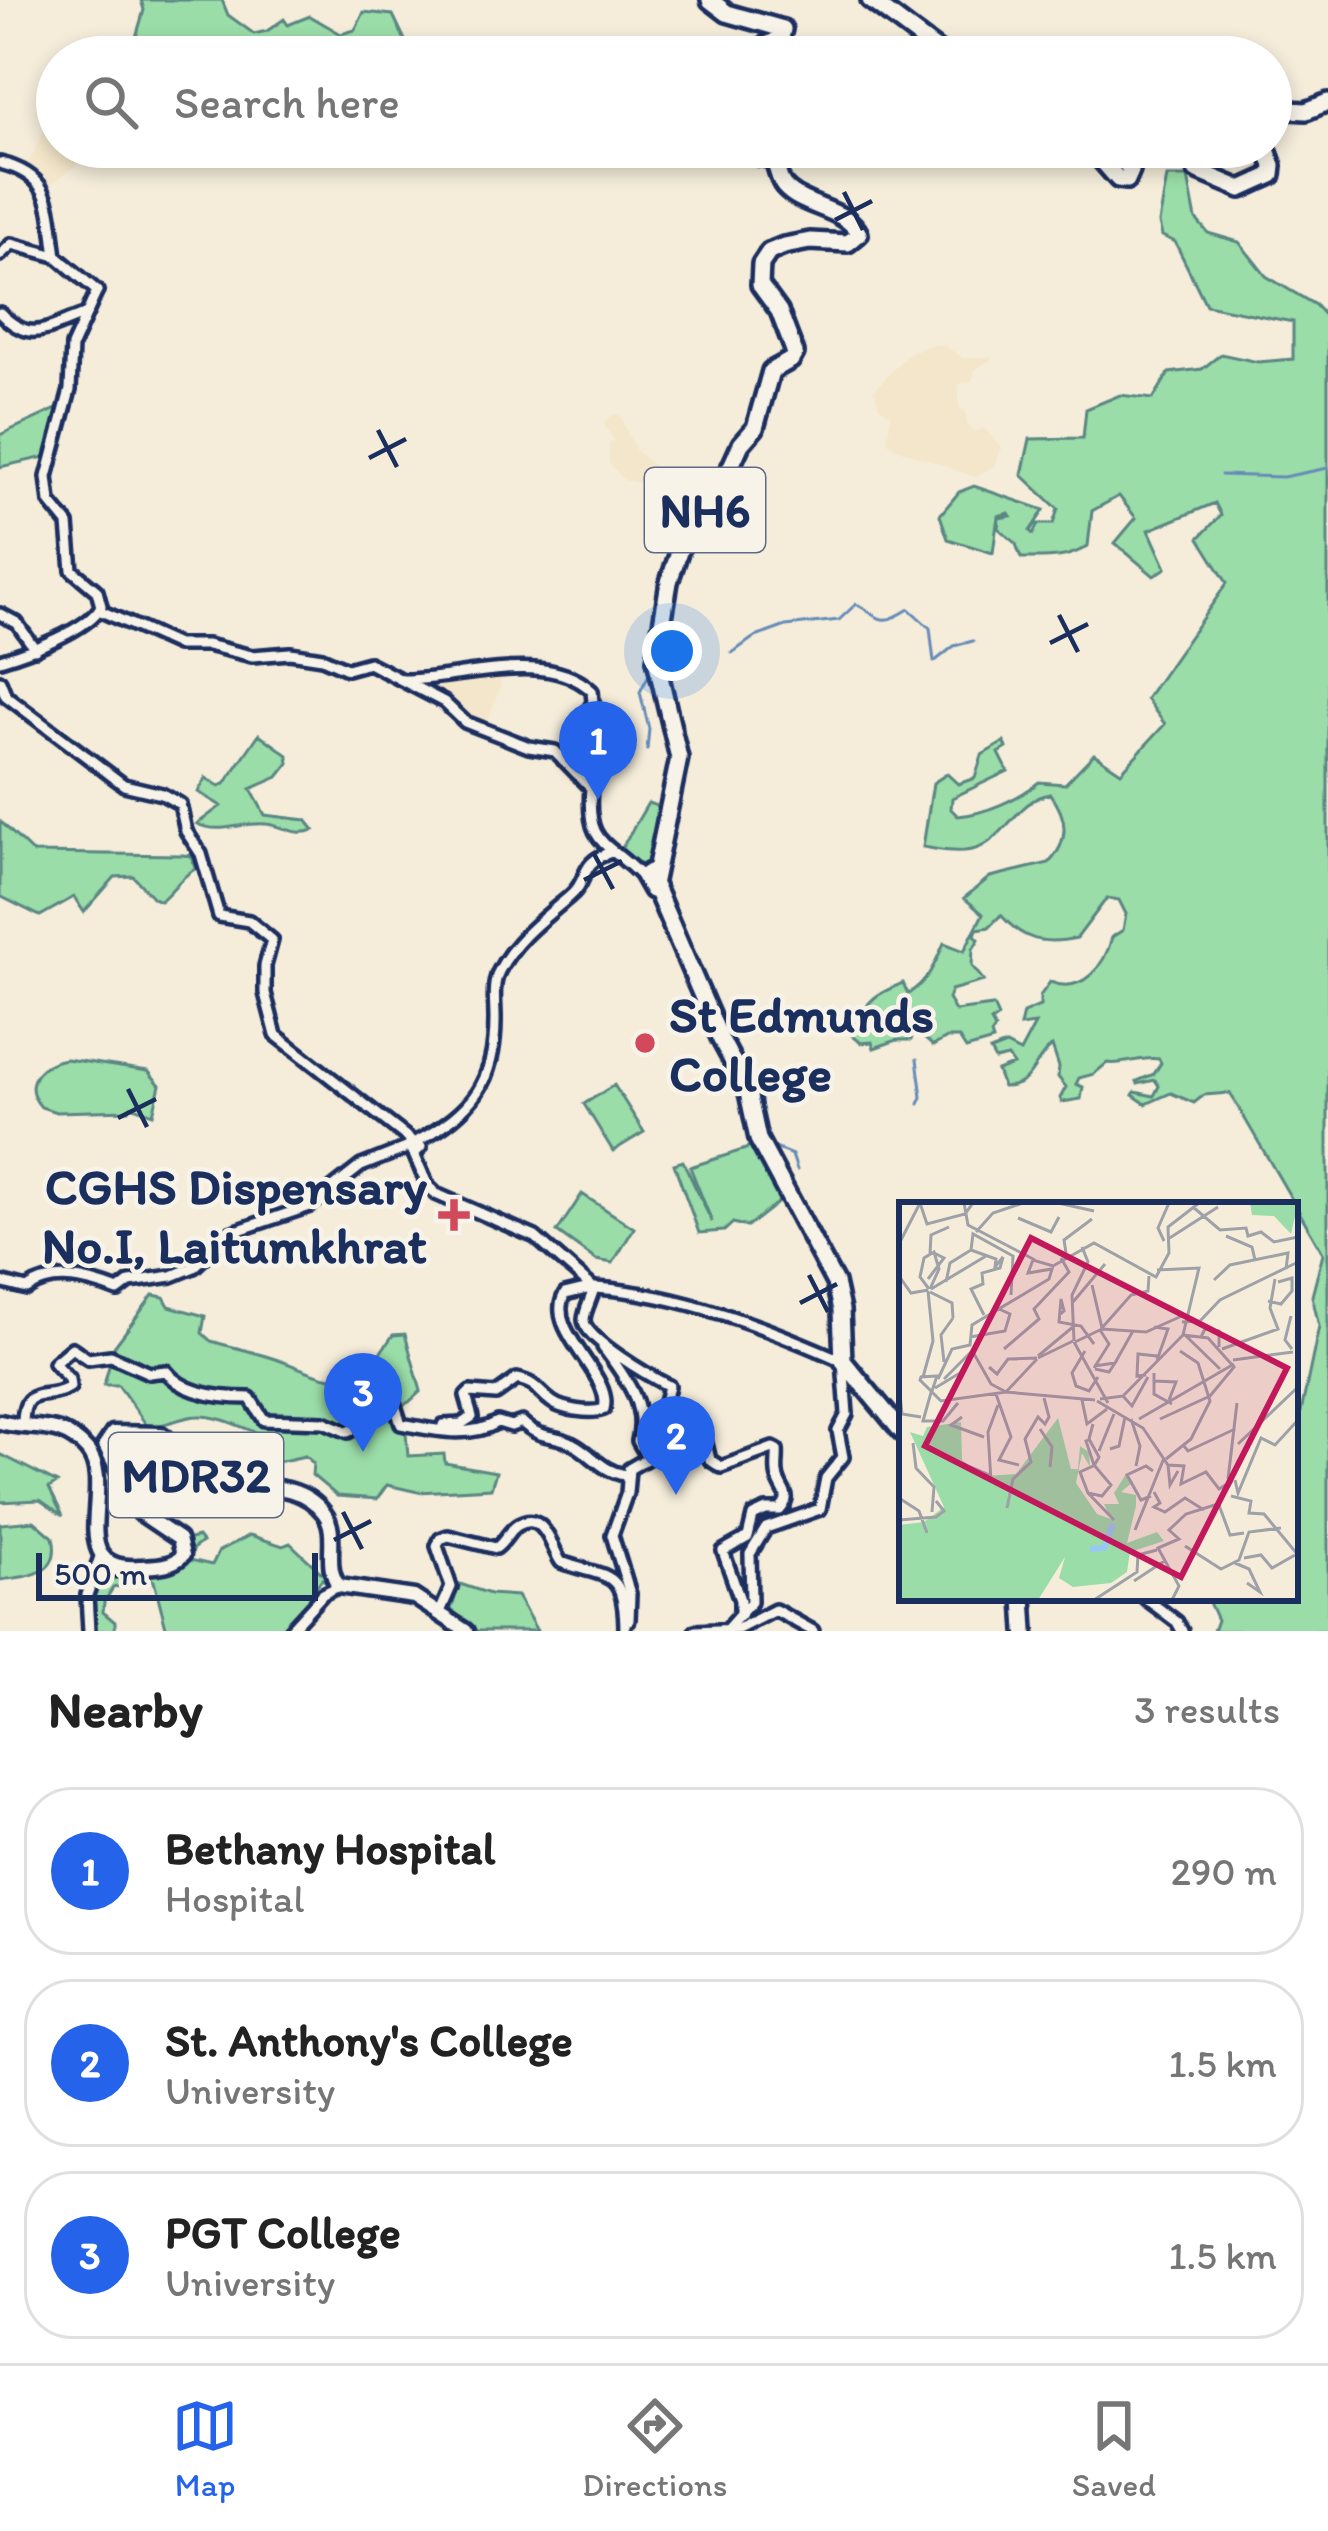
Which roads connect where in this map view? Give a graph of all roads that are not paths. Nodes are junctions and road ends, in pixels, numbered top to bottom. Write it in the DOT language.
graph roads {
  1 [pos="710,0"];
  2 [pos="870,0"];
  3 [pos="782,36"];
  4 [pos="918,36"];
  5 [pos="1328,102"];
  6 [pos="1292,110"];
  7 [pos="0,163"];
  8 [pos="776,168"];
  9 [pos="1108,168"];
  10 [pos="1128,168"];
  11 [pos="1195,168"];
  12 [pos="1271,168"];
  13 [pos="0,255"];
  14 [pos="56,256"];
  15 [pos="0,313"];
  16 [pos="83,315"];
  17 [pos="100,611"];
  18 [pos="0,614"];
  19 [pos="35,649"];
  20 [pos="0,659"];
  21 [pos="404,680"];
  22 [pos="0,681"];
  23 [pos="563,760"];
  24 [pos="611,852"];
  25 [pos="650,879"];
  26 [pos="417,1145"];
  27 [pos="0,1282"];
  28 [pos="592,1288"];
  29 [pos="599,1342"];
  30 [pos="843,1361"];
  31 [pos="0,1422"];
  32 [pos="23,1425"];
  33 [pos="419,1427"];
  34 [pos="899,1428"];
  35 [pos="628,1481"];
  36 [pos="100,1554"];
  37 [pos="119,1567"];
  38 [pos="95,1578"];
  39 [pos="339,1586"];
  40 [pos="1023,1601"];
  41 [pos="1149,1601"];
  42 [pos="440,1612"];
  43 [pos="738,1620"];
  44 [pos="727,1629"];
  45 [pos="88,1631"];
  46 [pos="289,1631"];
  47 [pos="466,1631"];
  48 [pos="626,1631"];
  49 [pos="695,1631"];
  50 [pos="814,1631"];
  51 [pos="1025,1631"];
  52 [pos="1182,1631"];
  1 -- 3 [label="highway"];
  2 -- 4 [label="highway"];
  5 -- 6 [label="highway"];
  7 -- 14 [label="street"];
  8 -- 25 [label="highway, NH6 / NH6"];
  9 -- 10 [label="highway"];
  11 -- 12 [label="highway"];
  13 -- 14 [label="street"];
  14 -- 16 [label="street"];
  15 -- 16 [label="street"];
  16 -- 17 [label="street"];
  17 -- 19 [label="street"];
  17 -- 21 [label="street"];
  18 -- 19 [label="street"];
  19 -- 20 [label="street"];
  21 -- 23 [label="street"];
  21 -- 23 [label="street"];
  22 -- 26 [label="street"];
  23 -- 24 [label="street"];
  24 -- 25 [label="street"];
  24 -- 26 [label="street"];
  25 -- 30 [label="highway"];
  26 -- 27 [label="street"];
  26 -- 28 [label="street"];
  28 -- 29 [label="street"];
  28 -- 30 [label="street"];
  28 -- 33 [label="street"];
  29 -- 35 [label="street"];
  29 -- 43 [label="street"];
  30 -- 34 [label="highway"];
  30 -- 43 [label="street"];
  31 -- 32 [label="main road, MDR32"];
  32 -- 33 [label="street"];
  32 -- 36 [label="main road, MDR32"];
  33 -- 35 [label="street"];
  35 -- 48 [label="street"];
  36 -- 37 [label="main road, MDR32"];
  36 -- 38 [label="street"];
  37 -- 38 [label="main road"];
  37 -- 39 [label="main road, MDR32"];
  38 -- 45 [label="street"];
  39 -- 42 [label="main road"];
  39 -- 46 [label="street"];
  40 -- 51 [label="highway"];
  41 -- 52 [label="street"];
  42 -- 47 [label="main road"];
  42 -- 48 [label="street"];
  43 -- 44 [label="street"];
  44 -- 49 [label="street"];
  44 -- 50 [label="street"];
}
